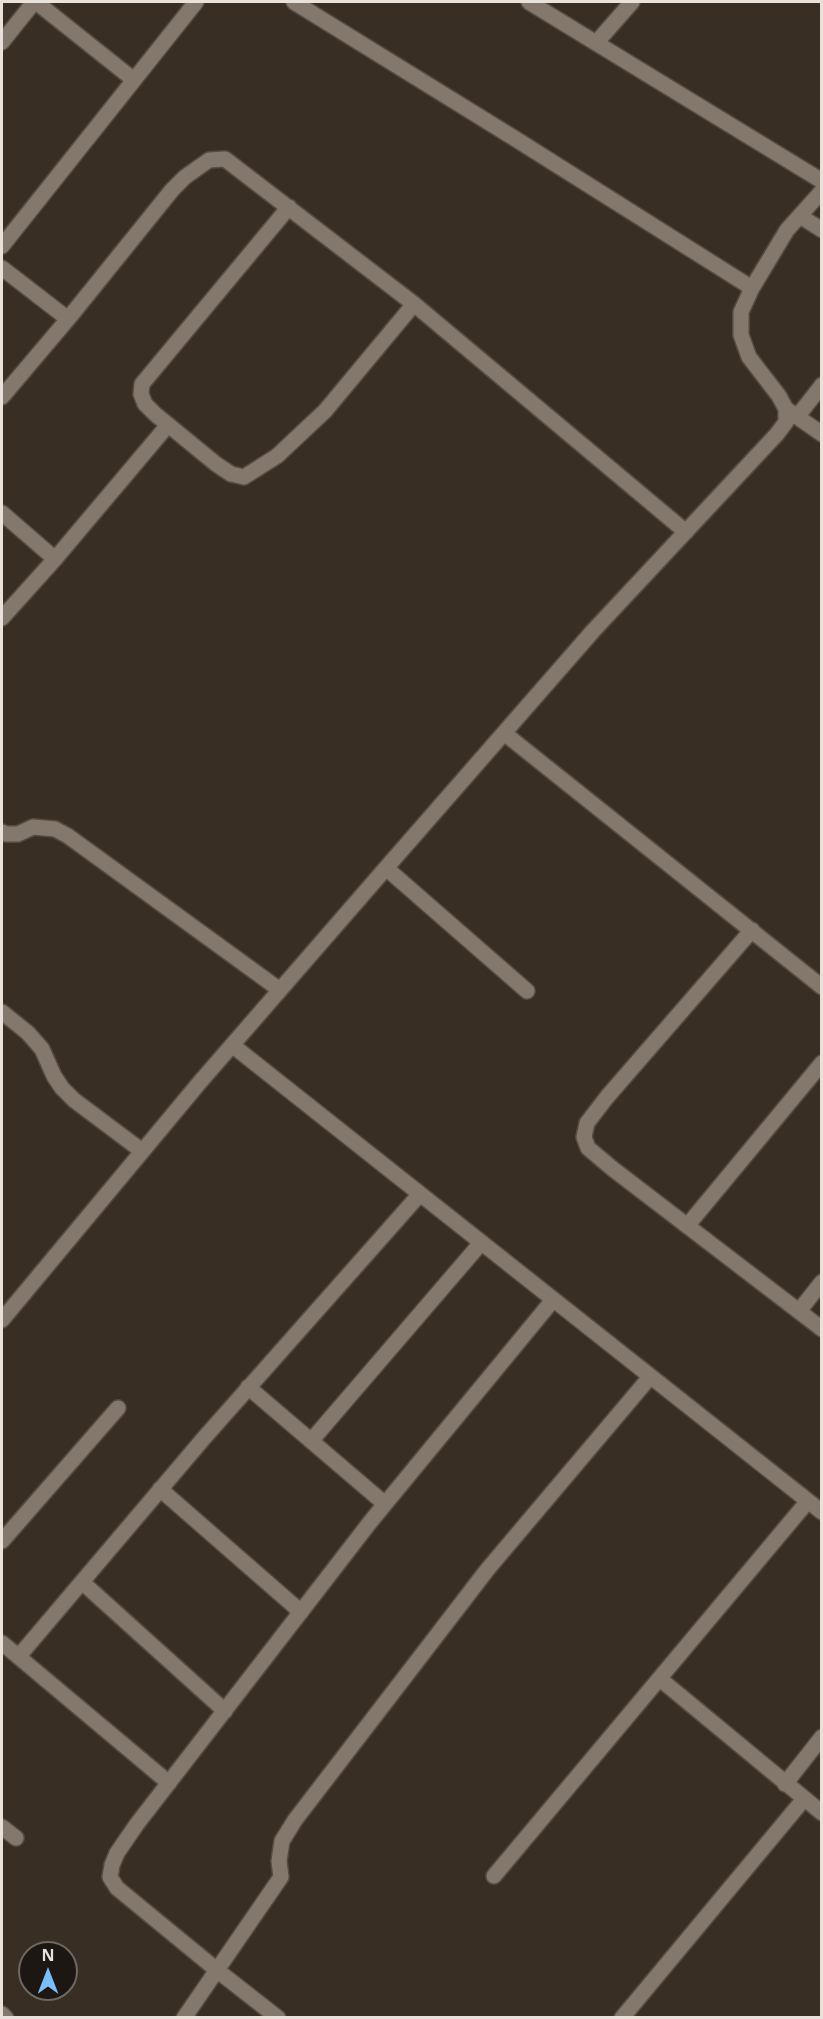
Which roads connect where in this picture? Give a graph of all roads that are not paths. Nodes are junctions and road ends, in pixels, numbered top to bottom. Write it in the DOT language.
graph roads {
  1 [pos="35,2"];
  2 [pos="196,2"];
  3 [pos="294,2"];
  4 [pos="529,2"];
  5 [pos="632,2"];
  6 [pos="2,42"];
  7 [pos="596,43"];
  8 [pos="134,80"];
  9 [pos="822,181"];
  10 [pos="822,191"];
  11 [pos="289,207"];
  12 [pos="800,216"];
  13 [pos="822,230"];
  14 [pos="2,246"];
  15 [pos="2,268"];
  16 [pos="752,288"];
  17 [pos="414,304"];
  18 [pos="68,319"];
  19 [pos="822,385"];
  20 [pos="2,396"];
  21 [pos="792,413"];
  22 [pos="168,425"];
  23 [pos="822,434"];
  24 [pos="2,513"];
  25 [pos="686,532"];
  26 [pos="55,559"];
  27 [pos="2,618"];
  28 [pos="504,733"];
  29 [pos="2,832"];
  30 [pos="386,868"];
  31 [pos="752,930"];
  32 [pos="819,979"];
  33 [pos="280,990"];
  34 [pos="527,991"];
  35 [pos="2,1012"];
  36 [pos="232,1045"];
  37 [pos="822,1063"];
  38 [pos="142,1151"];
  39 [pos="420,1194"];
  40 [pos="687,1226"];
  41 [pos="481,1243"];
  42 [pos="822,1282"];
  43 [pos="554,1300"];
  44 [pos="799,1311"];
  45 [pos="2,1320"];
  46 [pos="822,1329"];
  47 [pos="650,1377"];
  48 [pos="248,1388"];
  49 [pos="118,1407"];
  50 [pos="311,1441"];
  51 [pos="160,1489"];
  52 [pos="808,1501"];
  53 [pos="385,1504"];
  54 [pos="822,1512"];
  55 [pos="2,1541"];
  56 [pos="82,1582"];
  57 [pos="302,1612"];
  58 [pos="2,1643"];
  59 [pos="19,1656"];
  60 [pos="660,1679"];
  61 [pos="225,1711"];
  62 [pos="822,1737"];
  63 [pos="169,1783"];
  64 [pos="785,1784"];
  65 [pos="804,1799"];
  66 [pos="822,1813"];
  67 [pos="2,1827"];
  68 [pos="16,1838"];
  69 [pos="494,1876"];
  70 [pos="218,1971"];
  71 [pos="2,2014"];
  72 [pos="6,2018"];
  73 [pos="184,2018"];
  74 [pos="278,2018"];
  75 [pos="622,2018"];
  1 -- 6 [label="street"];
  1 -- 8 [label="street"];
  2 -- 8 [label="street"];
  3 -- 16 [label="street"];
  4 -- 7 [label="street"];
  5 -- 7 [label="street"];
  7 -- 9 [label="street"];
  8 -- 14 [label="street"];
  10 -- 12 [label="street"];
  11 -- 17 [label="street"];
  11 -- 18 [label="street"];
  11 -- 22 [label="street"];
  12 -- 13 [label="street"];
  12 -- 16 [label="street"];
  15 -- 18 [label="street"];
  16 -- 21 [label="street"];
  17 -- 22 [label="street"];
  17 -- 25 [label="street"];
  18 -- 20 [label="street"];
  19 -- 21 [label="street"];
  21 -- 23 [label="street"];
  21 -- 25 [label="street"];
  22 -- 26 [label="street"];
  24 -- 26 [label="street"];
  25 -- 28 [label="street"];
  26 -- 27 [label="street"];
  28 -- 30 [label="street"];
  28 -- 31 [label="street"];
  29 -- 33 [label="street"];
  30 -- 33 [label="street"];
  30 -- 34 [label="street"];
  31 -- 32 [label="street"];
  31 -- 40 [label="street"];
  33 -- 36 [label="street"];
  35 -- 38 [label="street"];
  36 -- 38 [label="street"];
  36 -- 39 [label="street"];
  37 -- 40 [label="street"];
  38 -- 45 [label="street"];
  39 -- 41 [label="street"];
  39 -- 48 [label="street"];
  40 -- 44 [label="street"];
  41 -- 43 [label="street"];
  41 -- 50 [label="street"];
  42 -- 44 [label="street"];
  43 -- 47 [label="street"];
  43 -- 53 [label="street"];
  44 -- 46 [label="street"];
  47 -- 52 [label="street"];
  47 -- 70 [label="street"];
  48 -- 50 [label="street"];
  48 -- 51 [label="street"];
  49 -- 55 [label="street"];
  50 -- 53 [label="street"];
  51 -- 56 [label="street"];
  51 -- 57 [label="street"];
  52 -- 54 [label="street"];
  52 -- 60 [label="street"];
  53 -- 57 [label="street"];
  56 -- 59 [label="street"];
  56 -- 61 [label="street"];
  57 -- 61 [label="street"];
  58 -- 59 [label="street"];
  59 -- 63 [label="street"];
  60 -- 64 [label="street"];
  60 -- 69 [label="street"];
  61 -- 63 [label="street"];
  62 -- 64 [label="street"];
  63 -- 70 [label="street"];
  64 -- 65 [label="street"];
  65 -- 66 [label="street"];
  65 -- 75 [label="street"];
  67 -- 68 [label="street"];
  70 -- 73 [label="street"];
  70 -- 74 [label="street"];
  71 -- 72 [label="street"];
}
